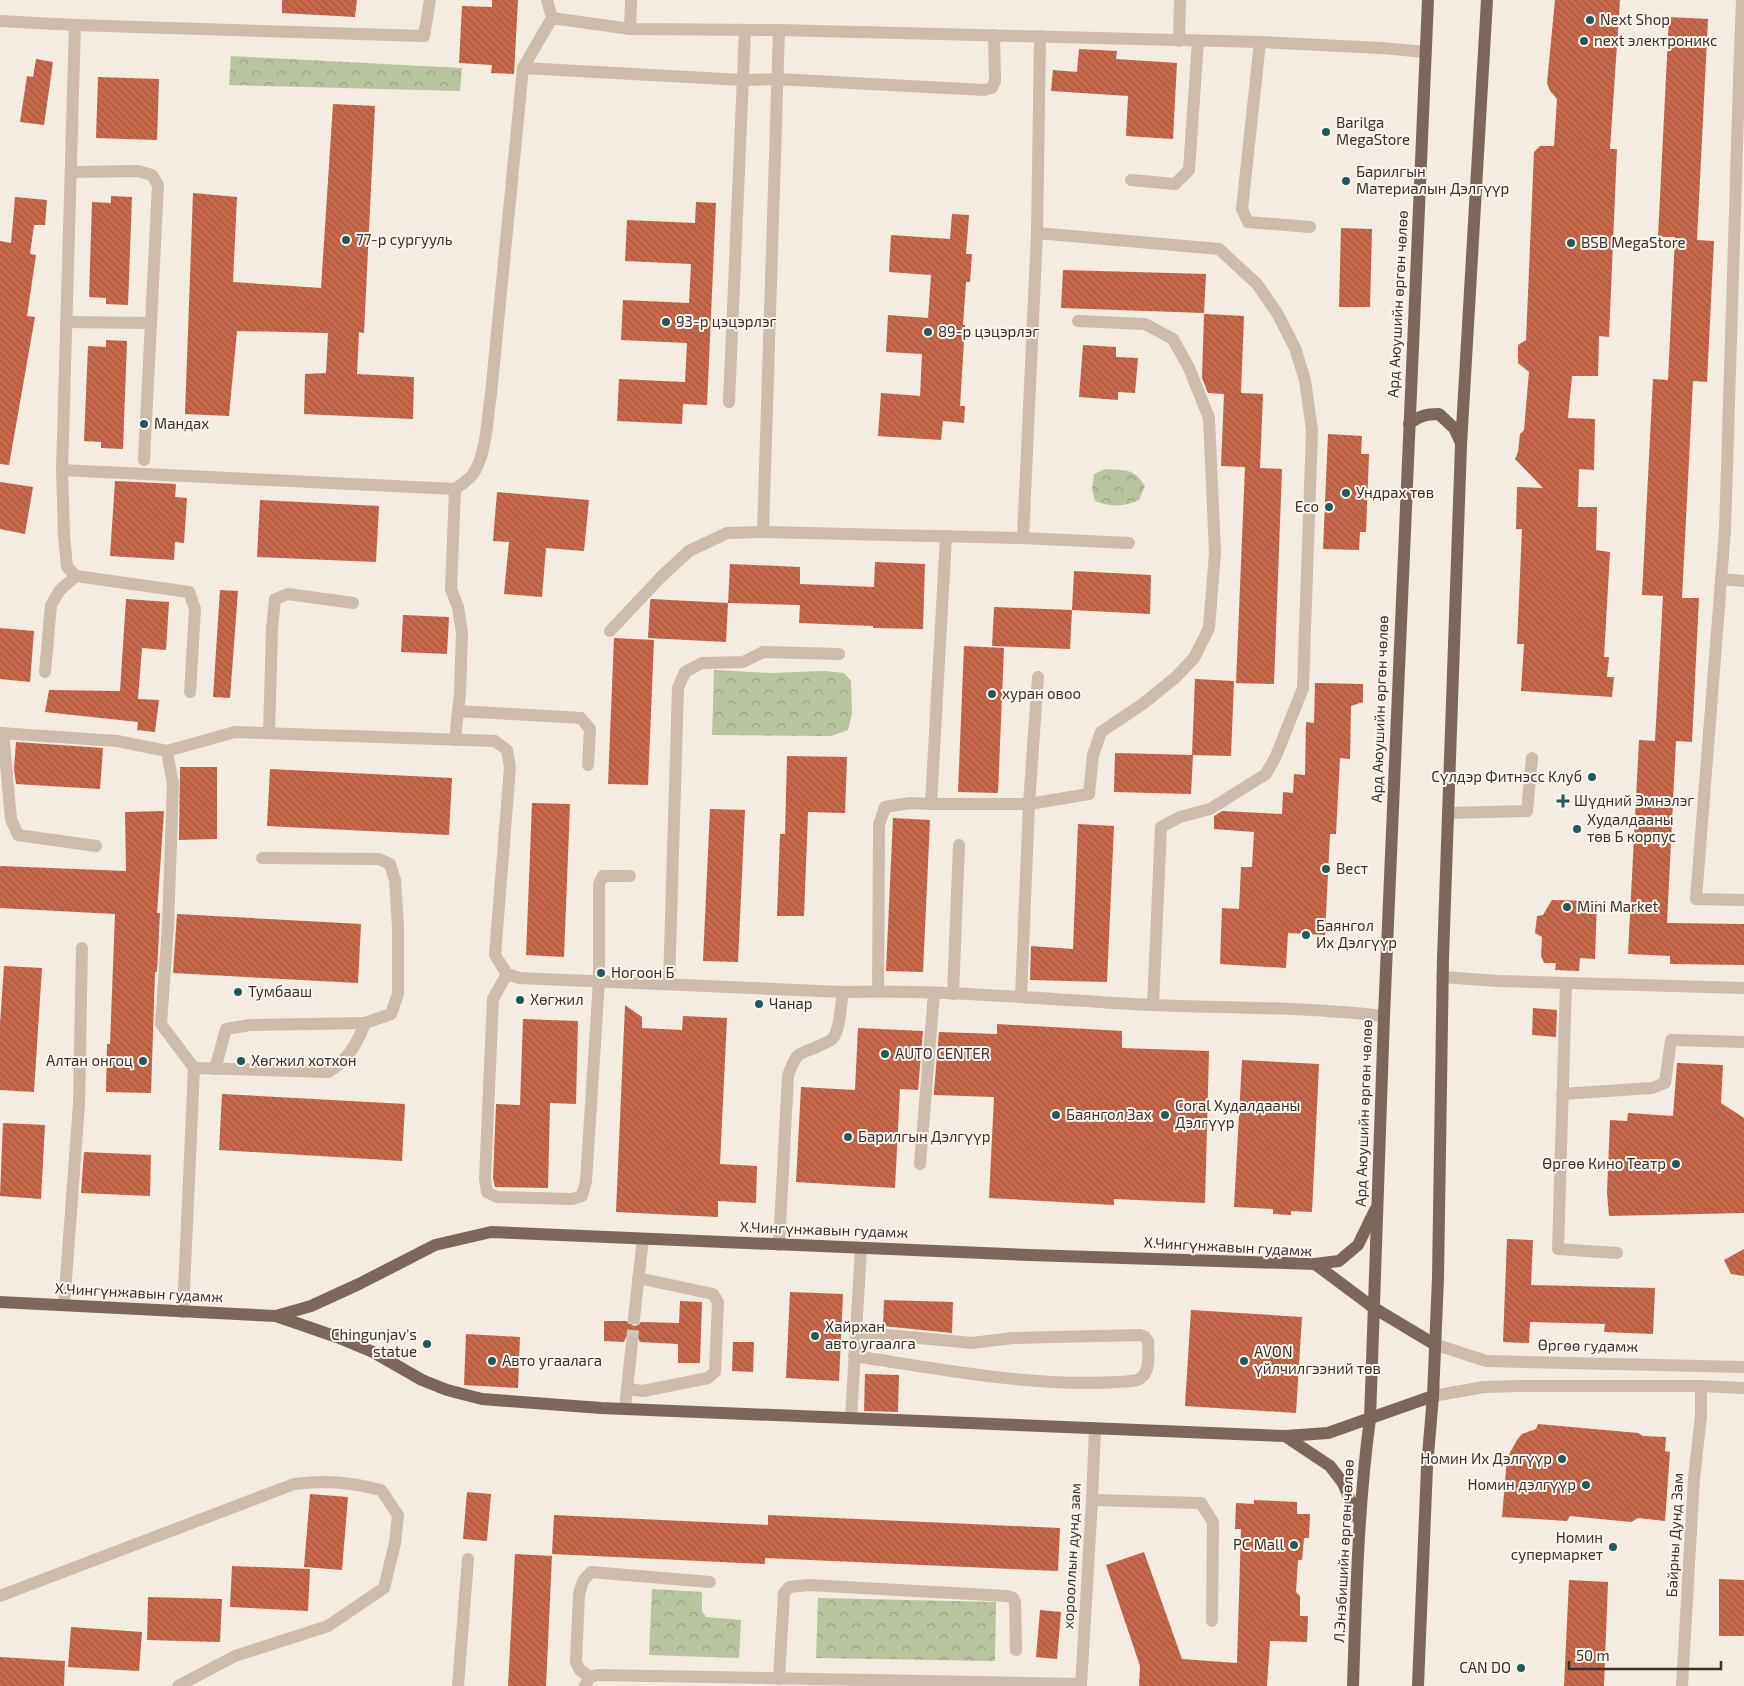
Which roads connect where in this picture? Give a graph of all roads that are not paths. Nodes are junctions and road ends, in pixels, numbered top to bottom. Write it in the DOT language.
graph roads {
  1 [pos="430,0"];
  2 [pos="547,0"];
  3 [pos="631,0"];
  4 [pos="1180,0"];
  5 [pos="1428,0"];
  6 [pos="1487,0"];
  7 [pos="1742,0"];
  8 [pos="552,18"];
  9 [pos="0,21"];
  10 [pos="75,25"];
  11 [pos="630,29"];
  12 [pos="745,30"];
  13 [pos="779,30"];
  14 [pos="994,35"];
  15 [pos="1040,36"];
  16 [pos="1179,41"];
  17 [pos="1198,41"];
  18 [pos="1260,42"];
  19 [pos="1742,50"];
  20 [pos="1426,52"];
  21 [pos="523,68"];
  22 [pos="777,79"];
  23 [pos="743,80"];
  24 [pos="71,172"];
  25 [pos="1131,180"];
  26 [pos="1310,227"];
  27 [pos="1037,233"];
  28 [pos="1078,321"];
  29 [pos="66,322"];
  30 [pos="151,324"];
  31 [pos="730,402"];
  32 [pos="1409,424"];
  33 [pos="1462,446"];
  34 [pos="144,460"];
  35 [pos="62,470"];
  36 [pos="455,490"];
  37 [pos="764,532"];
  38 [pos="946,536"];
  39 [pos="1022,538"];
  40 [pos="1129,543"];
  41 [pos="76,576"];
  42 [pos="1721,579"];
  43 [pos="1744,581"];
  44 [pos="353,603"];
  45 [pos="610,630"];
  46 [pos="839,654"];
  47 [pos="45,672"];
  48 [pos="1038,677"];
  49 [pos="190,692"];
  50 [pos="458,712"];
  51 [pos="2,733"];
  52 [pos="269,733"];
  53 [pos="455,740"];
  54 [pos="167,751"];
  55 [pos="1532,758"];
  56 [pos="588,765"];
  57 [pos="931,804"];
  58 [pos="1029,804"];
  59 [pos="1448,813"];
  60 [pos="96,846"];
  61 [pos="959,846"];
  62 [pos="262,858"];
  63 [pos="630,876"];
  64 [pos="1744,900"];
  65 [pos="82,948"];
  66 [pos="507,974"];
  67 [pos="1442,977"];
  68 [pos="599,981"];
  69 [pos="669,984"];
  70 [pos="1566,984"];
  71 [pos="1744,988"];
  72 [pos="878,991"];
  73 [pos="843,992"];
  74 [pos="934,993"];
  75 [pos="953,994"];
  76 [pos="1020,997"];
  77 [pos="1153,1005"];
  78 [pos="1384,1016"];
  79 [pos="365,1023"];
  80 [pos="1744,1042"];
  81 [pos="194,1068"];
  82 [pos="215,1069"];
  83 [pos="1562,1094"];
  84 [pos="920,1164"];
  85 [pos="1378,1205"];
  86 [pos="643,1239"];
  87 [pos="779,1245"];
  88 [pos="861,1248"];
  89 [pos="1617,1253"];
  90 [pos="1315,1264"];
  91 [pos="638,1278"];
  92 [pos="0,1302"];
  93 [pos="64,1305"];
  94 [pos="1374,1308"];
  95 [pos="183,1312"];
  96 [pos="276,1316"];
  97 [pos="634,1318"];
  98 [pos="856,1332"];
  99 [pos="632,1342"];
  100 [pos="1434,1344"];
  101 [pos="854,1356"];
  102 [pos="1744,1367"];
  103 [pos="1701,1386"];
  104 [pos="1744,1388"];
  105 [pos="627,1389"];
  106 [pos="1432,1396"];
  107 [pos="625,1408"];
  108 [pos="851,1418"];
  109 [pos="1370,1419"];
  110 [pos="1095,1428"];
  111 [pos="1285,1436"];
  112 [pos="1092,1500"];
  113 [pos="1359,1520"];
  114 [pos="468,1559"];
  115 [pos="710,1582"];
  116 [pos="0,1596"];
  117 [pos="1212,1621"];
  118 [pos="1016,1650"];
  119 [pos="779,1678"];
  120 [pos="588,1681"];
  121 [pos="764,1682"];
  122 [pos="1081,1685"];
  123 [pos="178,1686"];
  124 [pos="458,1686"];
  125 [pos="1353,1686"];
  126 [pos="1418,1686"];
  127 [pos="1682,1686"];
  1 -- 10 [label="street"];
  2 -- 8 [label="street"];
  3 -- 11 [label="street"];
  4 -- 16 [label="street"];
  5 -- 20 [label="main road, Ард Аюушийн өргөн чөлөө"];
  6 -- 33 [label="main road"];
  7 -- 19 [label="street"];
  8 -- 11 [label="street"];
  8 -- 21 [label="street"];
  9 -- 10 [label="street"];
  10 -- 24 [label="street"];
  11 -- 12 [label="street"];
  12 -- 13 [label="street"];
  12 -- 23 [label="street"];
  13 -- 14 [label="street"];
  13 -- 22 [label="street"];
  14 -- 15 [label="street"];
  14 -- 22 [label="street"];
  15 -- 16 [label="street"];
  15 -- 27 [label="street"];
  16 -- 17 [label="street"];
  17 -- 18 [label="street"];
  17 -- 25 [label="street"];
  18 -- 20 [label="street"];
  18 -- 26 [label="street"];
  19 -- 42 [label="street"];
  20 -- 32 [label="main road, Ард Аюушийн өргөн чөлөө"];
  21 -- 23 [label="street"];
  21 -- 36 [label="street"];
  22 -- 23 [label="street"];
  22 -- 37 [label="street"];
  23 -- 31 [label="street"];
  24 -- 29 [label="street"];
  24 -- 30 [label="street"];
  27 -- 39 [label="street"];
  27 -- 77 [label="street"];
  28 -- 58 [label="street"];
  29 -- 30 [label="street"];
  29 -- 35 [label="street"];
  30 -- 34 [label="street"];
  32 -- 33 [label="main road"];
  32 -- 78 [label="main road, Ард Аюушийн өргөн чөлөө"];
  33 -- 59 [label="main road"];
  35 -- 36 [label="street"];
  35 -- 41 [label="street"];
  36 -- 50 [label="street"];
  37 -- 38 [label="street"];
  37 -- 45 [label="street"];
  38 -- 39 [label="street"];
  38 -- 57 [label="street"];
  39 -- 40 [label="street"];
  41 -- 47 [label="street"];
  41 -- 49 [label="street"];
  42 -- 43 [label="street"];
  42 -- 64 [label="street"];
  44 -- 52 [label="street"];
  46 -- 69 [label="street"];
  48 -- 58 [label="street"];
  50 -- 53 [label="street"];
  50 -- 56 [label="street"];
  51 -- 54 [label="street"];
  51 -- 60 [label="street"];
  52 -- 53 [label="street"];
  52 -- 54 [label="street"];
  53 -- 66 [label="street"];
  54 -- 81 [label="street"];
  55 -- 59 [label="street"];
  57 -- 58 [label="street"];
  57 -- 72 [label="street"];
  58 -- 76 [label="street"];
  59 -- 67 [label="main road"];
  61 -- 75 [label="street"];
  62 -- 79 [label="street"];
  63 -- 68 [label="street"];
  65 -- 93 [label="street"];
  66 -- 68 [label="street"];
  66 -- 68 [label="street"];
  67 -- 70 [label="street"];
  67 -- 100 [label="main road"];
  68 -- 69 [label="street"];
  69 -- 73 [label="street"];
  70 -- 71 [label="street"];
  70 -- 83 [label="street"];
  72 -- 73 [label="street"];
  72 -- 74 [label="street"];
  73 -- 87 [label="street"];
  74 -- 75 [label="street"];
  74 -- 84 [label="street"];
  75 -- 76 [label="street"];
  76 -- 77 [label="street"];
  77 -- 78 [label="street"];
  78 -- 85 [label="main road, Ард Аюушийн өргөн чөлөө"];
  79 -- 82 [label="street"];
  79 -- 82 [label="street"];
  80 -- 83 [label="street"];
  81 -- 82 [label="street"];
  81 -- 95 [label="street"];
  83 -- 89 [label="street"];
  85 -- 90 [label="main road"];
  85 -- 94 [label="main road, Ард Аюушийн өргөн чөлөө"];
  86 -- 87 [label="main road, Х.Чингүнжавын гудамж"];
  86 -- 91 [label="street"];
  86 -- 96 [label="main road, Х.Чингүнжавын гудамж"];
  87 -- 88 [label="main road, Х.Чингүнжавын гудамж"];
  88 -- 90 [label="main road, Х.Чингүнжавын гудамж"];
  88 -- 98 [label="street"];
  90 -- 94 [label="main road, Х.Чингүнжавын гудамж"];
  91 -- 97 [label="street"];
  91 -- 105 [label="street"];
  92 -- 93 [label="main road, Х.Чингүнжавын гудамж"];
  93 -- 95 [label="main road, Х.Чингүнжавын гудамж"];
  94 -- 100 [label="main road, Х.Чингүнжавын гудамж"];
  94 -- 109 [label="main road, Ард Аюушийн өргөн чөлөө"];
  95 -- 96 [label="main road, Х.Чингүнжавын гудамж"];
  96 -- 107 [label="main road, Х.Чингүнжавын гудамж"];
  98 -- 101 [label="street"];
  98 -- 101 [label="street"];
  99 -- 105 [label="street"];
  100 -- 102 [label="street, Өргөө гудамж"];
  100 -- 106 [label="main road"];
  101 -- 108 [label="street"];
  103 -- 104 [label="street"];
  103 -- 106 [label="street"];
  103 -- 127 [label="street, Байрны Дунд Зам"];
  105 -- 107 [label="street"];
  106 -- 109 [label="main road, Х.Чингүнжавын гудамж"];
  106 -- 126 [label="main road"];
  107 -- 108 [label="main road, Х.Чингүнжавын гудамж"];
  108 -- 110 [label="main road, Х.Чингүнжавын гудамж"];
  109 -- 111 [label="main road, Х.Чингүнжавын гудамж"];
  109 -- 113 [label="main road, Л.Энэбишийн өргөн чөлөө"];
  110 -- 111 [label="main road, Х.Чингүнжавын гудамж"];
  110 -- 112 [label="street, хорооллын дунд зам"];
  111 -- 113 [label="main road"];
  112 -- 117 [label="street"];
  112 -- 122 [label="street, хорооллын дунд зам"];
  113 -- 125 [label="main road, Л.Энэбишийн өргөн чөлөө"];
  114 -- 124 [label="street"];
  115 -- 120 [label="street"];
  116 -- 123 [label="street"];
  118 -- 119 [label="street"];
  119 -- 121 [label="street"];
  119 -- 122 [label="street"];
  120 -- 121 [label="street"];
}
